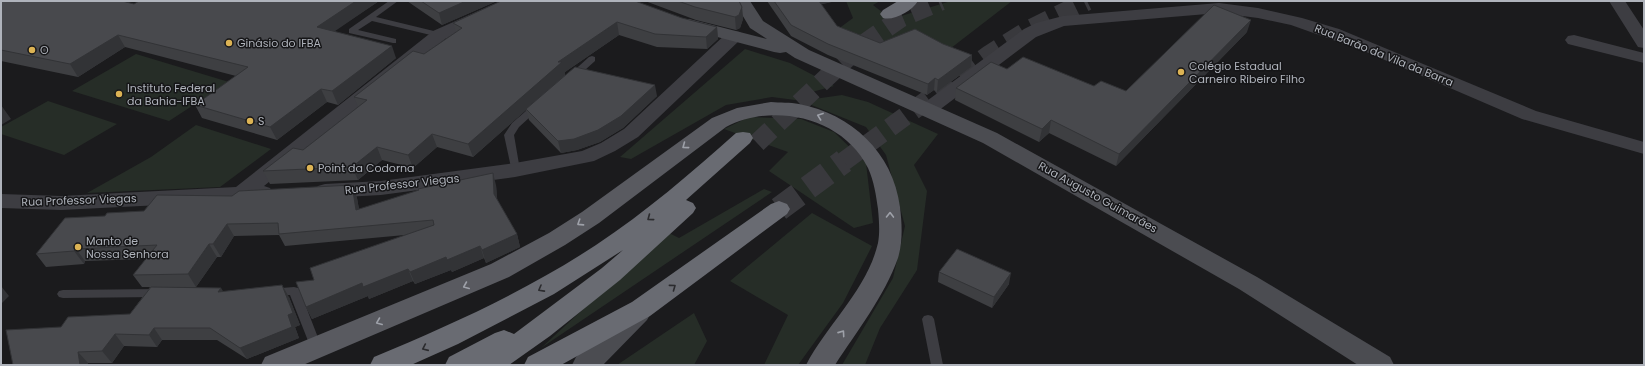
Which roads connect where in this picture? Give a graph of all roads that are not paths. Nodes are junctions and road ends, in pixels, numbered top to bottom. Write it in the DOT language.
graph roads {
  1 [pos="394,1"];
  2 [pos="515,1"];
  3 [pos="742,1"];
  4 [pos="910,1"];
  5 [pos="1617,1"];
  6 [pos="890,14"];
  7 [pos="370,18"];
  8 [pos="671,18"];
  9 [pos="756,24"];
  10 [pos="439,35"];
  11 [pos="734,36"];
  12 [pos="1574,40"];
  13 [pos="393,41"];
  14 [pos="1644,43"];
  15 [pos="802,54"];
  16 [pos="1644,58"];
  17 [pos="592,60"];
  18 [pos="563,84"];
  19 [pos="545,99"];
  20 [pos="927,110"];
  21 [pos="1644,148"];
  22 [pos="515,170"];
  23 [pos="281,192"];
  24 [pos="304,192"];
  25 [pos="241,194"];
  26 [pos="1,201"];
  27 [pos="779,209"];
  28 [pos="264,292"];
  29 [pos="173,293"];
  30 [pos="63,294"];
  31 [pos="583,294"];
  32 [pos="641,310"];
  33 [pos="928,319"];
  34 [pos="316,348"];
  35 [pos="275,365"];
  36 [pos="384,365"];
  37 [pos="459,365"];
  38 [pos="488,365"];
  39 [pos="538,365"];
  40 [pos="562,365"];
  41 [pos="586,365"];
  42 [pos="820,365"];
  43 [pos="937,365"];
  44 [pos="1380,365"];
  1 -- 7 [label="lane"];
  2 -- 10 [label="street"];
  3 -- 9 [label="main road"];
  4 -- 6 [label="highway"];
  5 -- 14 [label="street"];
  7 -- 10 [label="lane"];
  7 -- 13 [label="lane"];
  8 -- 11 [label="main road"];
  9 -- 11 [label="main road"];
  9 -- 15 [label="main road"];
  10 -- 25 [label="street"];
  11 -- 15 [label="main road"];
  11 -- 22 [label="street, Rua Professor Viegas"];
  12 -- 16 [label="street"];
  15 -- 20 [label="main road, Rua Augusto Guimarães"];
  17 -- 18 [label="lane"];
  19 -- 22 [label="lane"];
  20 -- 21 [label="street, Rua Barão da Vila da Barra"];
  20 -- 44 [label="main road, Rua Augusto Guimarães"];
  22 -- 24 [label="street, Rua Professor Viegas"];
  23 -- 25 [label="street, Rua Professor Viegas"];
  25 -- 26 [label="street, Rua Professor Viegas"];
  32 -- 27 [label="highway, one-way"];
  28 -- 34 [label="lane"];
  29 -- 30 [label="lane"];
  31 -- 36 [label="highway, one-way"];
  31 -- 37 [label="highway"];
  31 -- 38 [label="highway"];
  32 -- 39 [label="highway"];
  32 -- 40 [label="main road"];
  32 -- 41 [label="main road"];
  33 -- 43 [label="lane"];
  34 -- 35 [label="main road"];
  42 -- 34 [label="main road, one-way"];
}
